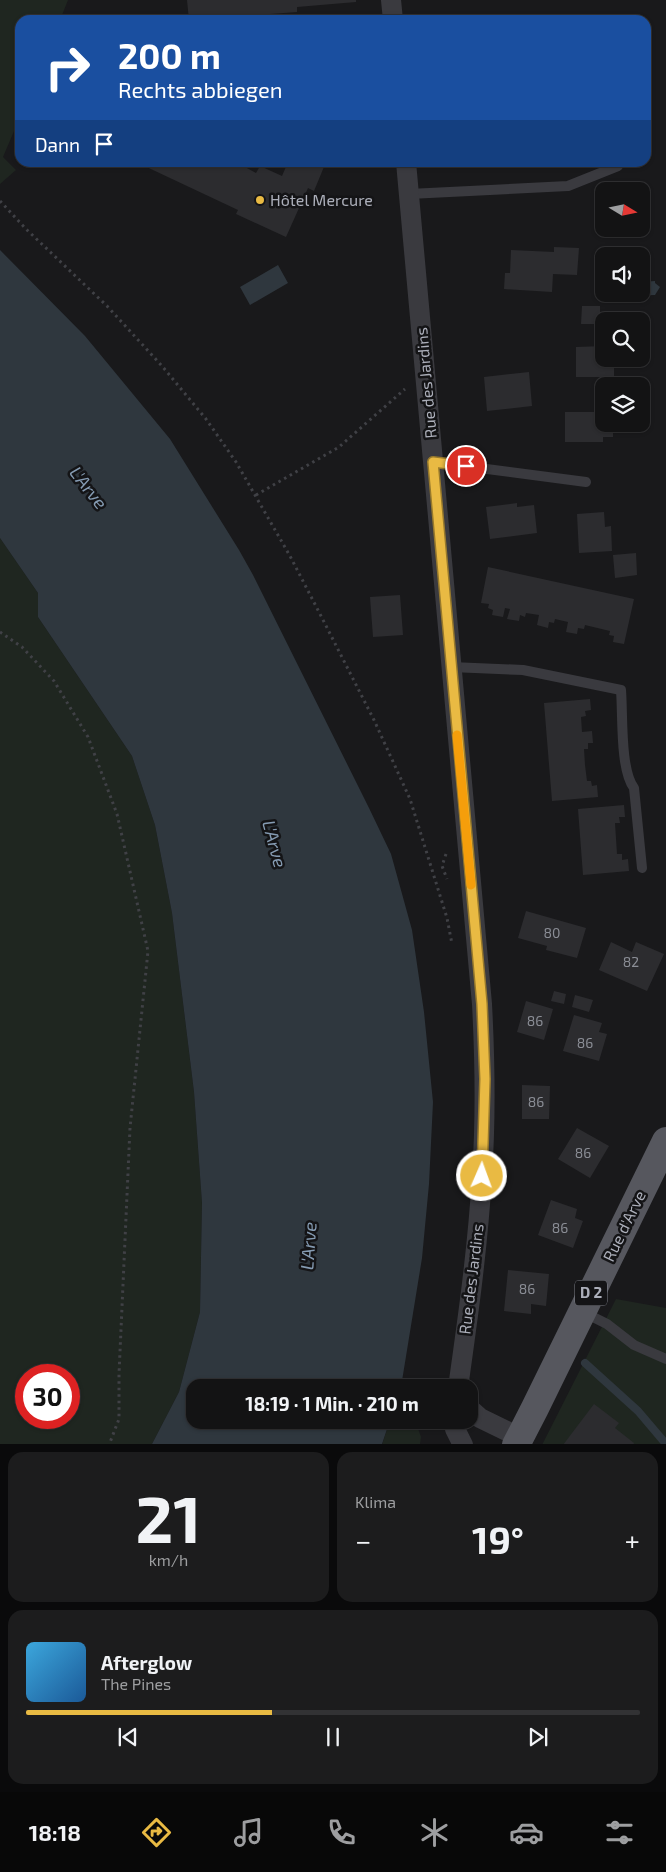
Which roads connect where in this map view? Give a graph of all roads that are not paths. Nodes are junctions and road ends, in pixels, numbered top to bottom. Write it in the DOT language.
graph roads {
  1 [pos="391,0"];
  2 [pos="392,15"];
  3 [pos="406,167"];
  4 [pos="616,167"];
  5 [pos="409,194"];
  6 [pos="433,462"];
  7 [pos="586,482"];
  8 [pos="451,667"];
  9 [pos="642,868"];
  10 [pos="666,1141"];
  11 [pos="582,1312"];
  12 [pos="666,1359"];
  13 [pos="460,1379"];
  14 [pos="478,1416"];
  15 [pos="455,1429"];
  16 [pos="518,1441"];
  17 [pos="462,1444"];
  1 -- 2 [label="street"];
  3 -- 5 [label="street, Rue des Jardins"];
  4 -- 5 [label="lane"];
  5 -- 6 [label="street, Rue des Jardins"];
  6 -- 7 [label="lane"];
  6 -- 8 [label="street, Rue des Jardins"];
  8 -- 9 [label="lane"];
  8 -- 13 [label="street, Rue des Jardins"];
  10 -- 11 [label="main road, Rue d'Arve / D 2"];
  11 -- 12 [label="lane"];
  11 -- 16 [label="main road, Rue d'Arve / D 2"];
  14 -- 16 [label="street"];
  15 -- 17 [label="street"];
}
